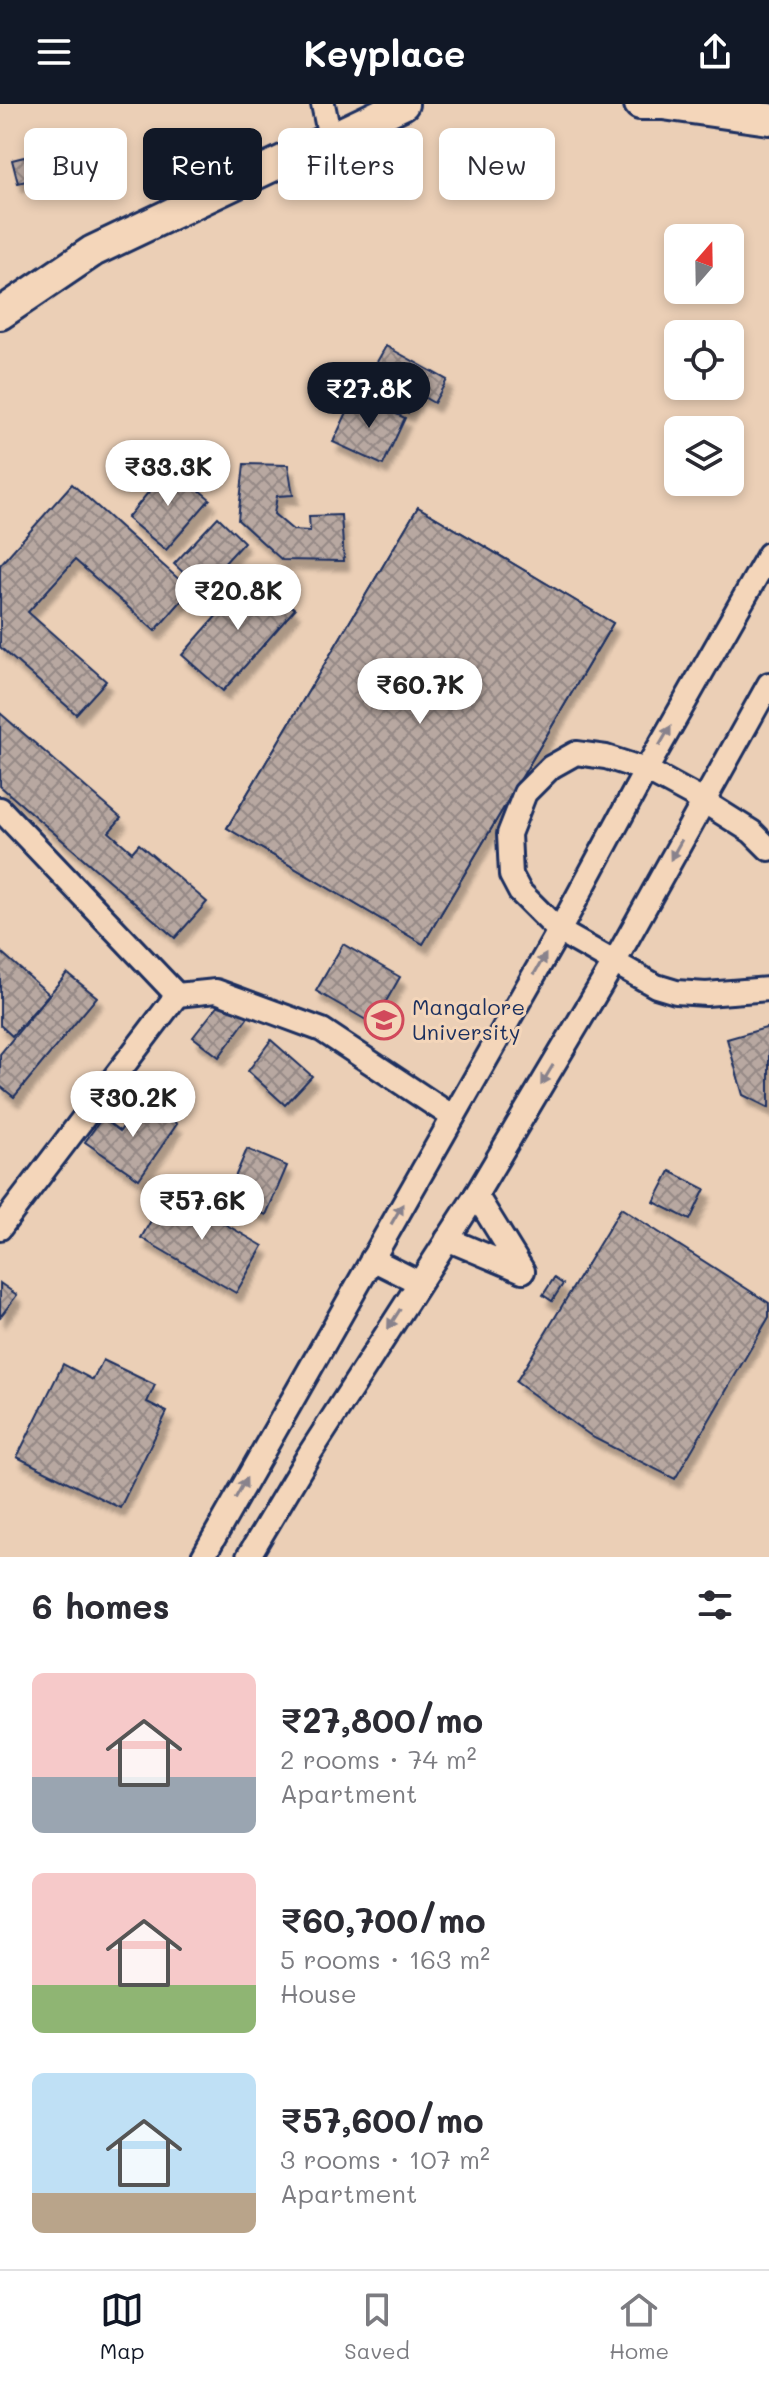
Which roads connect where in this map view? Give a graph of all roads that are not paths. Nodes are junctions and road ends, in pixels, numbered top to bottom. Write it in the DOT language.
graph roads {
  1 [pos="323,104"];
  2 [pos="403,104"];
  3 [pos="640,104"];
  4 [pos="704,107"];
  5 [pos="769,119"];
  6 [pos="328,128"];
  7 [pos="351,128"];
  8 [pos="278,163"];
  9 [pos="0,314"];
  10 [pos="769,554"];
  11 [pos="769,684"];
  12 [pos="646,770"];
  13 [pos="703,801"];
  14 [pos="0,809"];
  15 [pos="769,849"];
  16 [pos="559,931"];
  17 [pos="615,961"];
  18 [pos="769,989"];
  19 [pos="177,995"];
  20 [pos="453,1117"];
  21 [pos="476,1195"];
  22 [pos="0,1228"];
  23 [pos="447,1239"];
  24 [pos="372,1259"];
  25 [pos="418,1282"];
  26 [pos="203,1557"];
  27 [pos="248,1557"];
  1 -- 6 [label="street"];
  2 -- 7 [label="main road"];
  3 -- 4 [label="main road"];
  4 -- 5 [label="main road"];
  8 -- 9 [label="main road"];
  12 -- 10 [label="street, one-way"];
  11 -- 13 [label="street"];
  12 -- 13 [label="street"];
  12 -- 16 [label="street"];
  12 -- 16 [label="street"];
  13 -- 15 [label="street"];
  13 -- 17 [label="street, one-way"];
  14 -- 19 [label="street"];
  16 -- 17 [label="street"];
  20 -- 16 [label="street, one-way"];
  17 -- 18 [label="street"];
  17 -- 21 [label="street, one-way"];
  19 -- 20 [label="street"];
  19 -- 22 [label="street"];
  24 -- 20 [label="street, one-way"];
  21 -- 23 [label="street"];
  21 -- 23 [label="street"];
  23 -- 25 [label="street"];
  24 -- 25 [label="street"];
  26 -- 24 [label="street, one-way"];
  25 -- 27 [label="street, one-way"];
}
